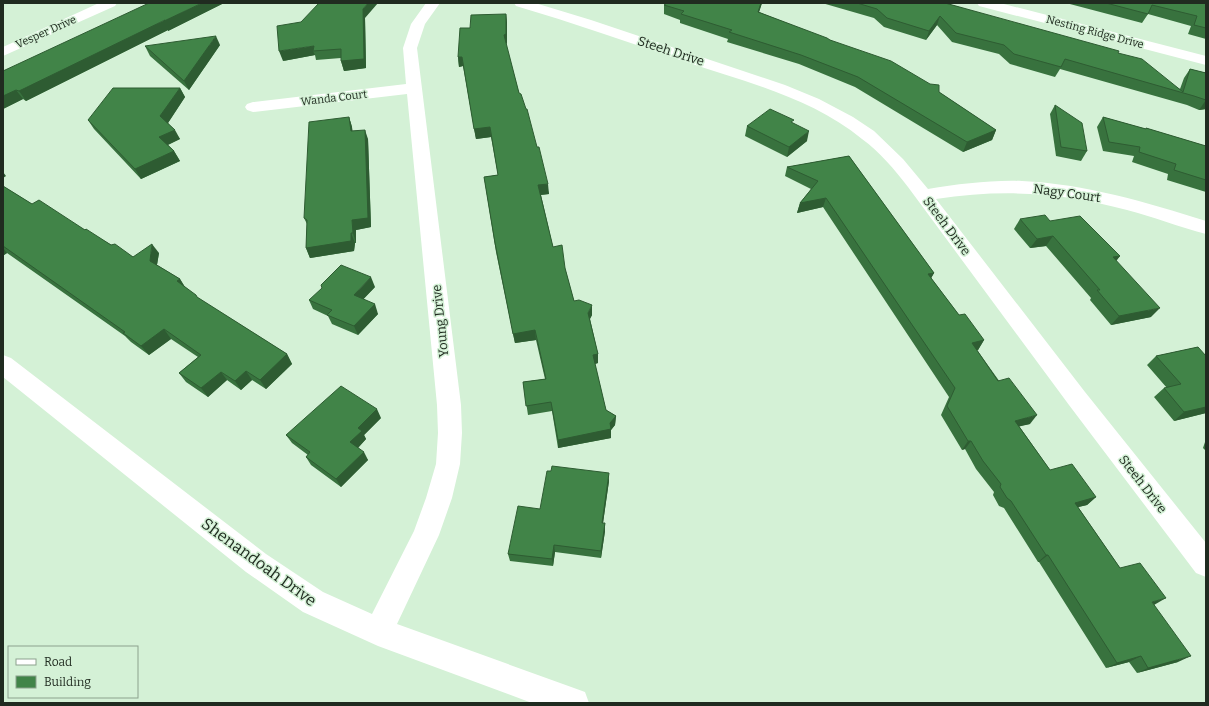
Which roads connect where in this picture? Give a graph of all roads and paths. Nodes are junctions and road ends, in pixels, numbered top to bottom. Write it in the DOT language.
graph roads {
  1 [pos="110,3"];
  2 [pos="433,3"];
  3 [pos="521,3"];
  4 [pos="984,3"];
  5 [pos="3,52"];
  6 [pos="1206,61"];
  7 [pos="414,88"];
  8 [pos="253,107"];
  9 [pos="924,195"];
  10 [pos="1206,228"];
  11 [pos="3,364"];
  12 [pos="1206,564"];
  13 [pos="378,632"];
  14 [pos="574,703"];
  1 -- 5 [label="street, Vesper Drive"];
  2 -- 7 [label="street, Young Drive"];
  3 -- 9 [label="street, Steeh Drive"];
  4 -- 6 [label="street, Nesting Ridge Drive"];
  7 -- 8 [label="street, Wanda Court"];
  7 -- 13 [label="street, Young Drive"];
  9 -- 10 [label="street, Nagy Court"];
  9 -- 12 [label="street, Steeh Drive"];
  11 -- 13 [label="street, Shenandoah Drive"];
  13 -- 14 [label="street, Shenandoah Drive"];
}
